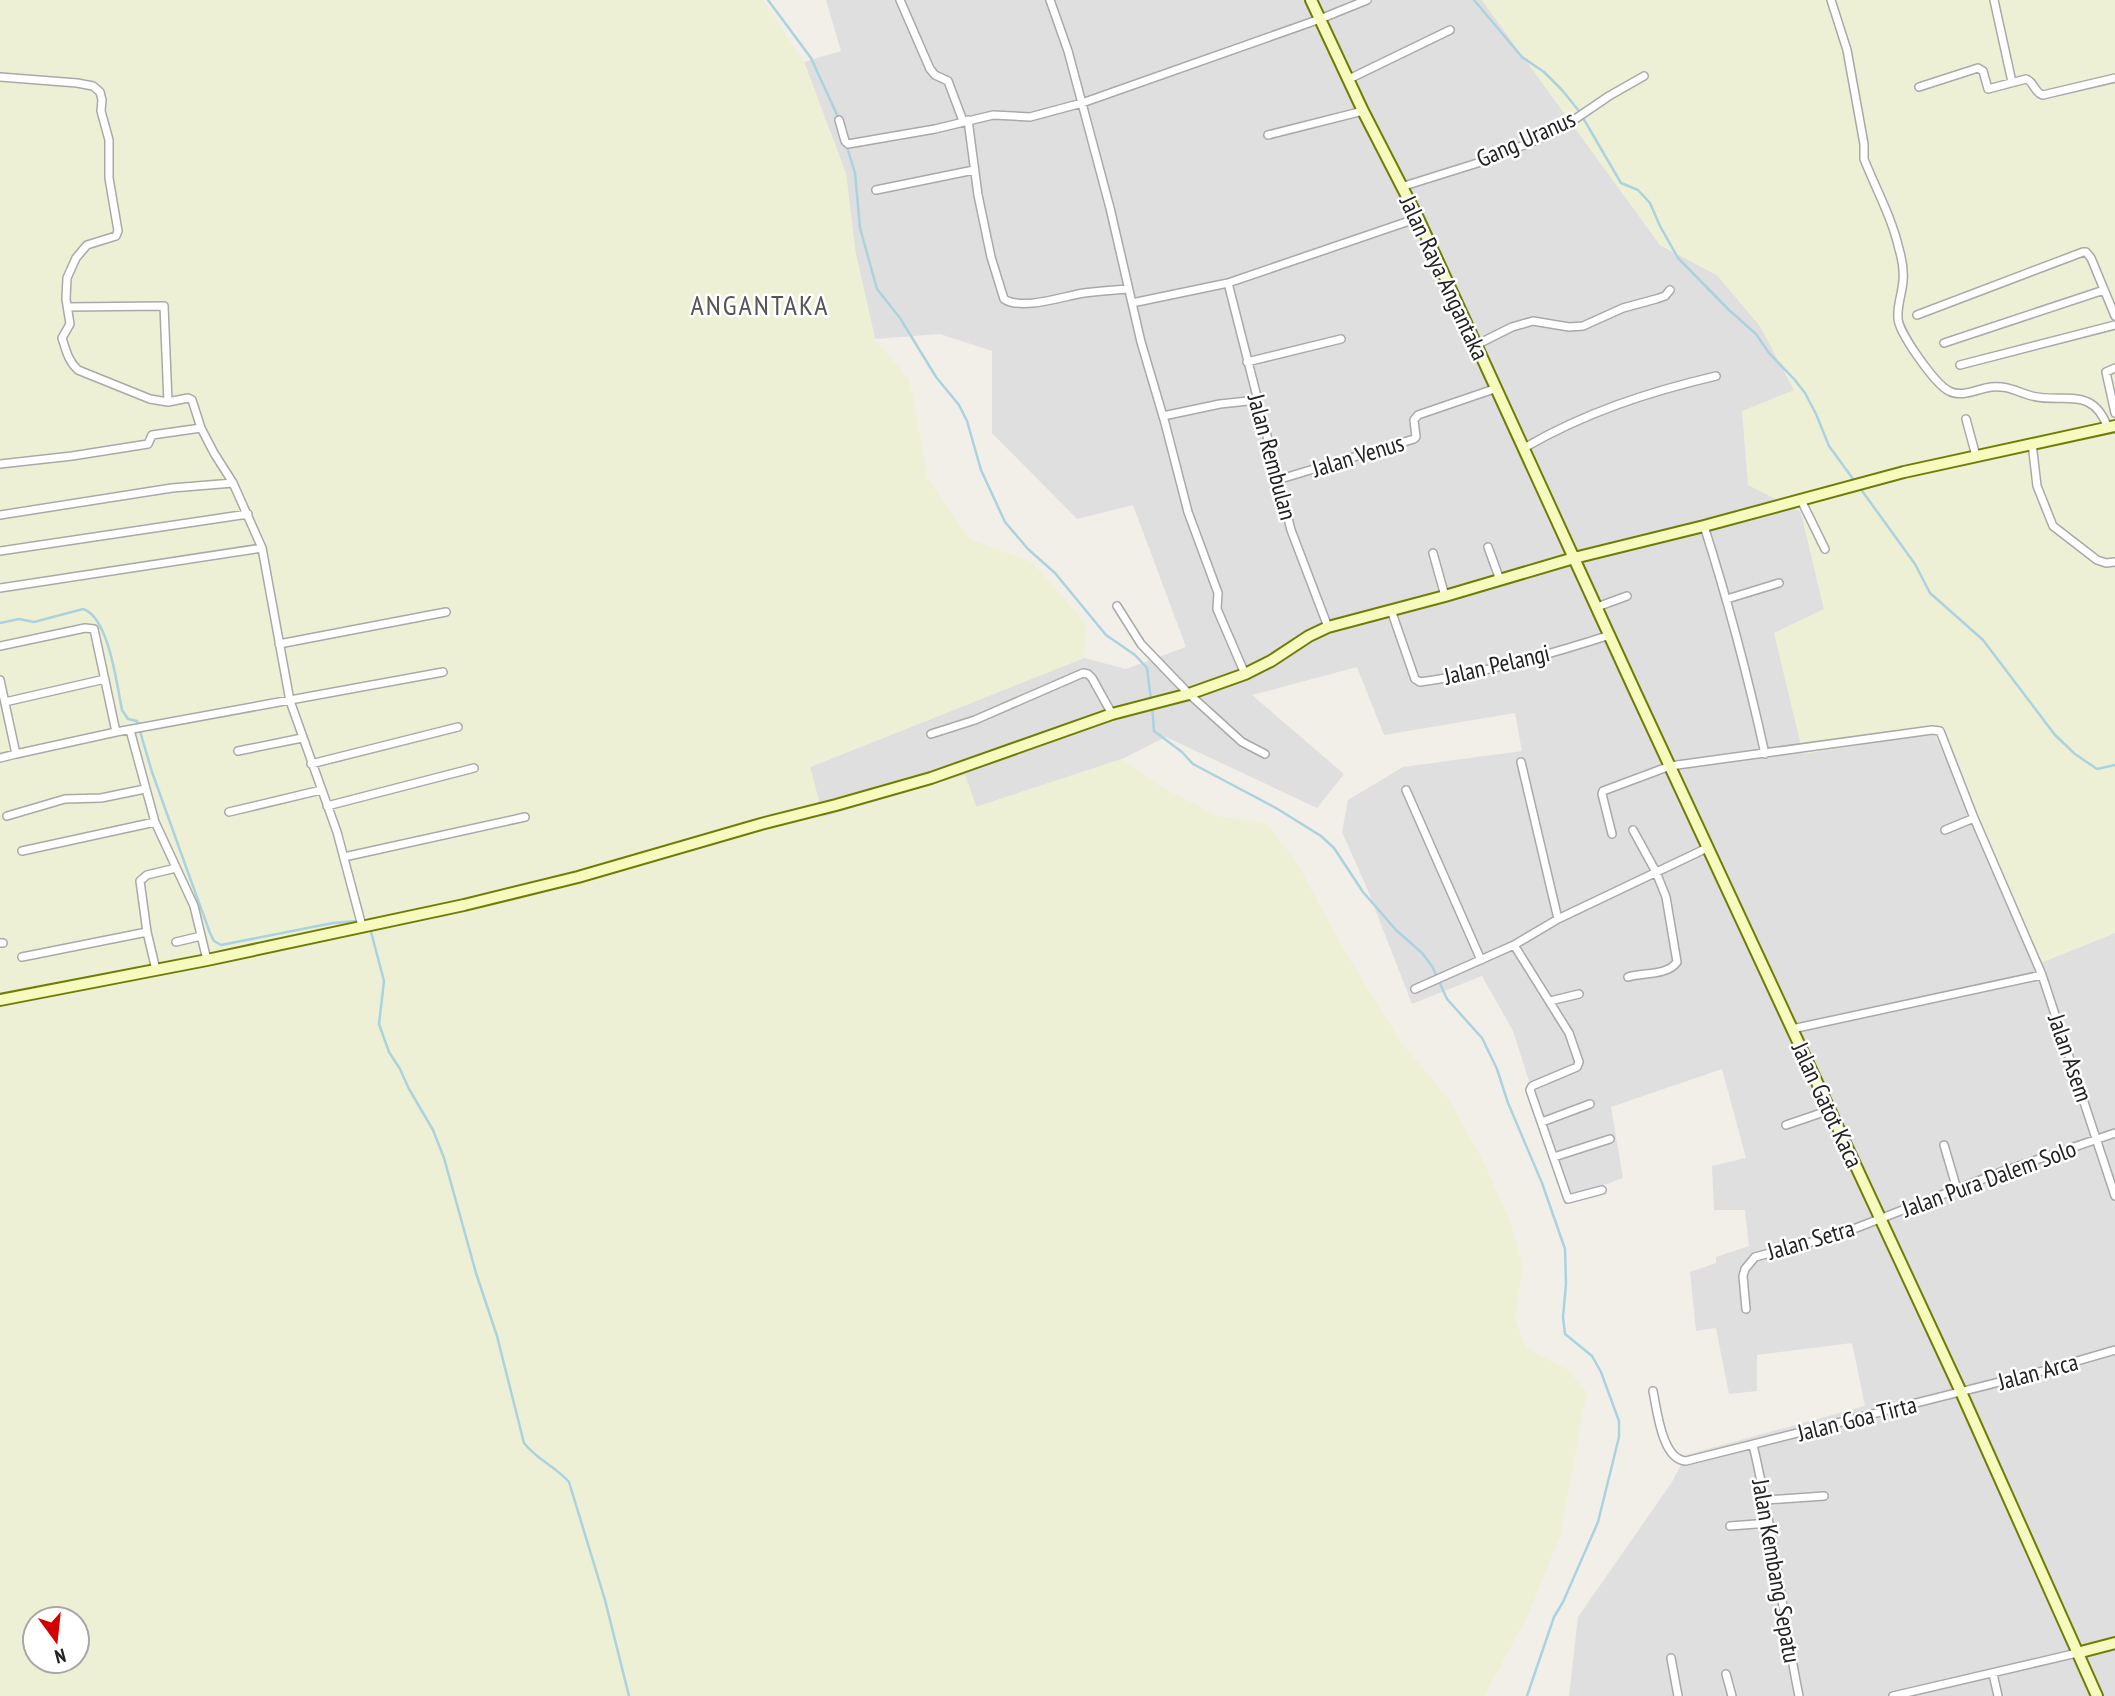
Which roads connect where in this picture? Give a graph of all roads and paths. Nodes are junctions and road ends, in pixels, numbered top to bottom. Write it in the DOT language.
graph roads {
  1 [pos="900,0"];
  2 [pos="1050,0"];
  3 [pos="1311,0"];
  4 [pos="1367,0"];
  5 [pos="1831,0"];
  6 [pos="1993,0"];
  7 [pos="1320,19"];
  8 [pos="1450,30"];
  9 [pos="1644,76"];
  10 [pos="0,77"];
  11 [pos="2115,78"];
  12 [pos="1349,79"];
  13 [pos="2012,82"];
  14 [pos="1919,86"];
  15 [pos="1082,103"];
  16 [pos="1363,111"];
  17 [pos="839,120"];
  18 [pos="965,121"];
  19 [pos="1268,135"];
  20 [pos="974,170"];
  21 [pos="1401,187"];
  22 [pos="876,190"];
  23 [pos="1418,218"];
  24 [pos="1228,283"];
  25 [pos="1128,289"];
  26 [pos="1670,290"];
  27 [pos="2104,290"];
  28 [pos="1132,303"];
  29 [pos="68,307"];
  30 [pos="1917,315"];
  31 [pos="2115,316"];
  32 [pos="2115,325"];
  33 [pos="1340,340"];
  34 [pos="1944,343"];
  35 [pos="1476,345"];
  36 [pos="1247,362"];
  37 [pos="1960,365"];
  38 [pos="2115,368"];
  39 [pos="1716,376"];
  40 [pos="1497,388"];
  41 [pos="1257,400"];
  42 [pos="168,402"];
  43 [pos="2115,413"];
  44 [pos="1163,416"];
  45 [pos="1966,419"];
  46 [pos="2112,427"];
  47 [pos="201,428"];
  48 [pos="2032,443"];
  49 [pos="1524,448"];
  50 [pos="1976,456"];
  51 [pos="0,464"];
  52 [pos="1277,480"];
  53 [pos="233,483"];
  54 [pos="1801,500"];
  55 [pos="248,514"];
  56 [pos="0,515"];
  57 [pos="1704,526"];
  58 [pos="1488,547"];
  59 [pos="262,548"];
  60 [pos="1825,549"];
  61 [pos="0,551"];
  62 [pos="1433,553"];
  63 [pos="1574,558"];
  64 [pos="2115,562"];
  65 [pos="1500,580"];
  66 [pos="1779,583"];
  67 [pos="0,588"];
  68 [pos="1445,596"];
  69 [pos="1627,596"];
  70 [pos="1727,599"];
  71 [pos="1117,606"];
  72 [pos="1597,607"];
  73 [pos="1391,610"];
  74 [pos="446,612"];
  75 [pos="1328,627"];
  76 [pos="1610,635"];
  77 [pos="279,644"];
  78 [pos="0,646"];
  79 [pos="443,672"];
  80 [pos="1245,674"];
  81 [pos="105,679"];
  82 [pos="1,685"];
  83 [pos="1189,694"];
  84 [pos="290,701"];
  85 [pos="5,702"];
  86 [pos="1112,714"];
  87 [pos="458,727"];
  88 [pos="130,730"];
  89 [pos="116,732"];
  90 [pos="930,734"];
  91 [pos="302,738"];
  92 [pos="238,751"];
  93 [pos="16,754"];
  94 [pos="1265,754"];
  95 [pos="1765,754"];
  96 [pos="0,758"];
  97 [pos="1521,762"];
  98 [pos="311,764"];
  99 [pos="1670,766"];
  100 [pos="474,768"];
  101 [pos="145,789"];
  102 [pos="321,790"];
  103 [pos="1406,790"];
  104 [pos="327,806"];
  105 [pos="229,812"];
  106 [pos="7,816"];
  107 [pos="525,817"];
  108 [pos="1975,818"];
  109 [pos="155,822"];
  110 [pos="1633,830"];
  111 [pos="1945,830"];
  112 [pos="1612,834"];
  113 [pos="1707,848"];
  114 [pos="22,851"];
  115 [pos="344,857"];
  116 [pos="176,868"];
  117 [pos="1656,872"];
  118 [pos="1558,919"];
  119 [pos="362,926"];
  120 [pos="147,932"];
  121 [pos="201,936"];
  122 [pos="176,942"];
  123 [pos="1514,945"];
  124 [pos="22,957"];
  125 [pos="207,960"];
  126 [pos="1481,960"];
  127 [pos="156,970"];
  128 [pos="2042,975"];
  129 [pos="1628,977"];
  130 [pos="1415,989"];
  131 [pos="1579,994"];
  132 [pos="0,1000"];
  133 [pos="1550,1001"];
  134 [pos="1793,1029"];
  135 [pos="1590,1104"];
  136 [pos="1830,1110"];
  137 [pos="1542,1122"];
  138 [pos="1786,1125"];
  139 [pos="2115,1133"];
  140 [pos="1610,1139"];
  141 [pos="2098,1140"];
  142 [pos="1944,1145"];
  143 [pos="1554,1157"];
  144 [pos="1957,1188"];
  145 [pos="1602,1190"];
  146 [pos="2115,1195"];
  147 [pos="1880,1219"];
  148 [pos="1746,1309"];
  149 [pos="2115,1350"];
  150 [pos="1653,1391"];
  151 [pos="1961,1392"];
  152 [pos="1753,1445"];
  153 [pos="1824,1496"];
  154 [pos="1766,1500"];
  155 [pos="1769,1523"];
  156 [pos="1730,1526"];
  157 [pos="2115,1643"];
  158 [pos="2077,1653"];
  159 [pos="1671,1658"];
  160 [pos="1726,1674"];
  161 [pos="1993,1674"];
  162 [pos="1678,1696"];
  163 [pos="1732,1696"];
  164 [pos="1799,1696"];
  165 [pos="1893,1696"];
  166 [pos="1998,1696"];
  167 [pos="2097,1696"];
  1 -- 18 [label="street"];
  2 -- 15 [label="street"];
  3 -- 7 [label="main road, Jalan Raya Angantaka"];
  4 -- 7 [label="street"];
  5 -- 46 [label="street"];
  6 -- 13 [label="street"];
  7 -- 12 [label="main road, Jalan Raya Angantaka"];
  7 -- 15 [label="street"];
  8 -- 12 [label="street"];
  9 -- 21 [label="street, Gang Uranus"];
  10 -- 29 [label="street"];
  11 -- 13 [label="street"];
  12 -- 16 [label="main road, Jalan Raya Angantaka"];
  13 -- 14 [label="street"];
  15 -- 18 [label="street"];
  15 -- 25 [label="street"];
  16 -- 19 [label="street"];
  16 -- 21 [label="main road, Jalan Raya Angantaka"];
  17 -- 18 [label="street"];
  18 -- 20 [label="street"];
  20 -- 22 [label="street"];
  20 -- 25 [label="street"];
  21 -- 23 [label="main road, Jalan Raya Angantaka"];
  23 -- 24 [label="street"];
  23 -- 35 [label="main road, Jalan Raya Angantaka"];
  24 -- 28 [label="street"];
  24 -- 36 [label="street, Jalan Rembulan"];
  25 -- 28 [label="street"];
  26 -- 35 [label="street"];
  27 -- 30 [label="street"];
  27 -- 31 [label="street"];
  27 -- 34 [label="street"];
  28 -- 44 [label="street"];
  29 -- 42 [label="street"];
  29 -- 42 [label="street"];
  32 -- 37 [label="street"];
  33 -- 36 [label="street"];
  35 -- 40 [label="main road, Jalan Raya Angantaka"];
  36 -- 41 [label="street, Jalan Rembulan"];
  38 -- 43 [label="street"];
  39 -- 49 [label="street"];
  40 -- 49 [label="main road, Jalan Raya Angantaka"];
  40 -- 52 [label="street, Jalan Venus"];
  41 -- 44 [label="street"];
  41 -- 52 [label="street, Jalan Rembulan"];
  42 -- 47 [label="street"];
  44 -- 80 [label="street"];
  45 -- 50 [label="street"];
  46 -- 48 [label="main road"];
  47 -- 51 [label="street"];
  47 -- 53 [label="street"];
  48 -- 50 [label="main road"];
  48 -- 64 [label="street"];
  49 -- 63 [label="main road, Jalan Raya Angantaka"];
  50 -- 54 [label="main road"];
  52 -- 75 [label="street, Jalan Rembulan"];
  53 -- 55 [label="street"];
  53 -- 56 [label="street"];
  54 -- 57 [label="main road"];
  54 -- 60 [label="street"];
  55 -- 59 [label="street"];
  55 -- 61 [label="street"];
  57 -- 63 [label="main road"];
  57 -- 70 [label="street"];
  58 -- 65 [label="street"];
  59 -- 67 [label="street"];
  59 -- 77 [label="street"];
  62 -- 68 [label="street"];
  63 -- 65 [label="main road"];
  63 -- 72 [label="main road, Jalan Gatot Kaca"];
  65 -- 68 [label="main road"];
  66 -- 70 [label="street"];
  68 -- 73 [label="main road"];
  69 -- 72 [label="street"];
  70 -- 95 [label="street"];
  71 -- 83 [label="street"];
  72 -- 76 [label="main road, Jalan Gatot Kaca"];
  73 -- 75 [label="main road"];
  73 -- 76 [label="street, Jalan Pelangi"];
  74 -- 77 [label="street"];
  75 -- 80 [label="main road"];
  76 -- 99 [label="main road, Jalan Gatot Kaca"];
  77 -- 84 [label="street"];
  78 -- 81 [label="street"];
  79 -- 84 [label="street"];
  80 -- 83 [label="main road"];
  81 -- 85 [label="street"];
  81 -- 89 [label="street"];
  82 -- 85 [label="street"];
  83 -- 86 [label="main road"];
  83 -- 94 [label="street"];
  84 -- 88 [label="street"];
  84 -- 91 [label="street"];
  85 -- 93 [label="street"];
  86 -- 90 [label="street"];
  86 -- 119 [label="main road"];
  87 -- 98 [label="street"];
  88 -- 89 [label="street"];
  88 -- 101 [label="street"];
  89 -- 93 [label="street"];
  91 -- 92 [label="street"];
  91 -- 98 [label="street"];
  93 -- 96 [label="street"];
  95 -- 99 [label="street"];
  95 -- 108 [label="street, Jalan Asem"];
  97 -- 118 [label="street"];
  98 -- 102 [label="street"];
  99 -- 112 [label="street"];
  99 -- 113 [label="main road, Jalan Gatot Kaca"];
  100 -- 104 [label="street"];
  101 -- 106 [label="street"];
  101 -- 109 [label="street"];
  102 -- 104 [label="street"];
  102 -- 105 [label="street"];
  103 -- 126 [label="street"];
  104 -- 115 [label="street"];
  107 -- 115 [label="street"];
  108 -- 111 [label="street"];
  108 -- 128 [label="street, Jalan Asem"];
  109 -- 114 [label="street"];
  109 -- 116 [label="street"];
  110 -- 117 [label="street"];
  113 -- 117 [label="street"];
  113 -- 134 [label="main road, Jalan Gatot Kaca"];
  115 -- 119 [label="street"];
  116 -- 120 [label="street"];
  116 -- 121 [label="street"];
  117 -- 118 [label="street"];
  117 -- 129 [label="street"];
  118 -- 123 [label="street"];
  119 -- 125 [label="main road"];
  120 -- 124 [label="street"];
  120 -- 127 [label="street"];
  121 -- 122 [label="street"];
  121 -- 125 [label="street"];
  123 -- 126 [label="street"];
  123 -- 133 [label="street"];
  125 -- 127 [label="main road"];
  126 -- 130 [label="street"];
  127 -- 132 [label="main road"];
  128 -- 134 [label="street"];
  128 -- 141 [label="street, Jalan Asem"];
  131 -- 133 [label="street"];
  133 -- 137 [label="street"];
  134 -- 136 [label="main road, Jalan Gatot Kaca"];
  135 -- 137 [label="street"];
  136 -- 138 [label="street"];
  136 -- 147 [label="main road, Jalan Gatot Kaca"];
  137 -- 143 [label="street"];
  139 -- 141 [label="street, Jalan Pura Dalem Solo"];
  140 -- 143 [label="street"];
  141 -- 144 [label="street, Jalan Pura Dalem Solo"];
  141 -- 146 [label="street, Jalan Asem"];
  142 -- 144 [label="street"];
  143 -- 145 [label="street"];
  144 -- 147 [label="street, Jalan Pura Dalem Solo"];
  147 -- 148 [label="street, Jalan Setra"];
  147 -- 151 [label="main road, Jalan Gatot Kaca"];
  149 -- 151 [label="street, Jalan Arca"];
  150 -- 152 [label="street, Jalan Goa Tirta"];
  151 -- 152 [label="street, Jalan Goa Tirta"];
  151 -- 158 [label="main road, Jalan Gatot Kaca"];
  152 -- 154 [label="street, Jalan Kembang Sepatu"];
  153 -- 154 [label="street"];
  154 -- 155 [label="street, Jalan Kembang Sepatu"];
  155 -- 156 [label="street"];
  155 -- 164 [label="street, Jalan Kembang Sepatu"];
  157 -- 158 [label="main road"];
  158 -- 161 [label="street"];
  158 -- 167 [label="main road, Jalan Gatot Kaca"];
  159 -- 162 [label="street"];
  160 -- 163 [label="street"];
  161 -- 165 [label="street"];
  161 -- 166 [label="street"];
}
